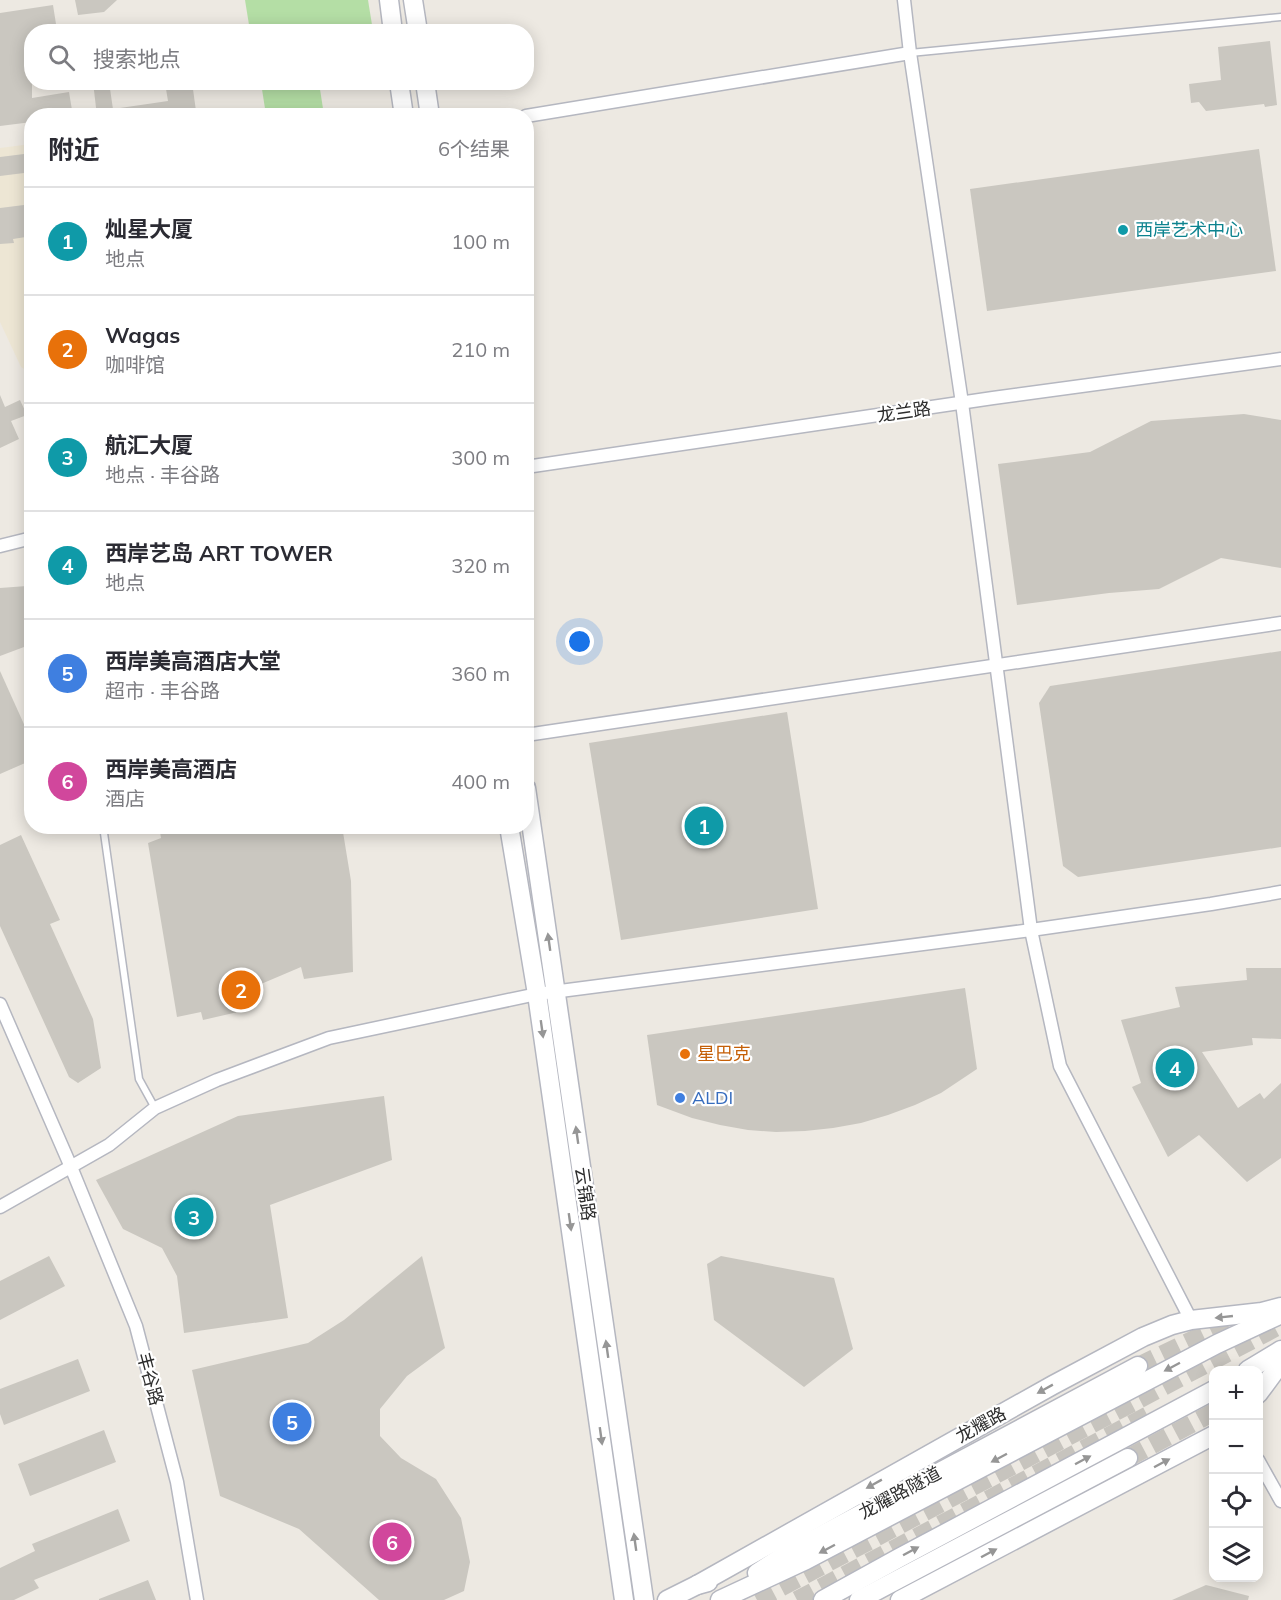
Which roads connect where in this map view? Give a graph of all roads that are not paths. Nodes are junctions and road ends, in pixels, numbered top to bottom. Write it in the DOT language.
graph roads {
  1 [pos="388,0"];
  2 [pos="413,0"];
  3 [pos="904,0"];
  4 [pos="1281,17"];
  5 [pos="392,24"];
  6 [pos="417,24"];
  7 [pos="910,53"];
  8 [pos="400,90"];
  9 [pos="426,90"];
  10 [pos="403,108"];
  11 [pos="429,108"];
  12 [pos="534,115"];
  13 [pos="1281,359"];
  14 [pos="962,403"];
  15 [pos="534,466"];
  16 [pos="24,540"];
  17 [pos="0,546"];
  18 [pos="1281,623"];
  19 [pos="998,666"];
  20 [pos="534,734"];
  21 [pos="104,834"];
  22 [pos="510,834"];
  23 [pos="533,834"];
  24 [pos="1281,892"];
  25 [pos="1031,930"];
  26 [pos="556,991"];
  27 [pos="537,994"];
  28 [pos="0,1004"];
  29 [pos="155,1108"];
  30 [pos="72,1167"];
  31 [pos="0,1207"];
  32 [pos="1281,1307"];
  33 [pos="1281,1314"];
  34 [pos="1191,1320"];
  35 [pos="1281,1350"];
  36 [pos="1281,1363"];
  37 [pos="1138,1366"];
  38 [pos="1256,1366"];
  39 [pos="1263,1387"];
  40 [pos="1209,1393"];
  41 [pos="1209,1439"];
  42 [pos="1128,1458"];
  43 [pos="1263,1469"];
  44 [pos="1281,1501"];
  45 [pos="788,1553"];
  46 [pos="697,1585"];
  47 [pos="196,1600"];
  48 [pos="624,1600"];
  49 [pos="644,1600"];
  50 [pos="667,1600"];
  51 [pos="718,1600"];
  52 [pos="823,1600"];
  53 [pos="859,1600"];
  54 [pos="900,1600"];
  1 -- 5 [label="main road"];
  2 -- 6 [label="main road"];
  3 -- 7 [label="street"];
  4 -- 7 [label="lane"];
  7 -- 12 [label="street"];
  7 -- 14 [label="street"];
  8 -- 10 [label="main road"];
  9 -- 11 [label="main road"];
  13 -- 14 [label="street, 龙兰路"];
  14 -- 15 [label="street, 龙兰路"];
  14 -- 19 [label="street"];
  16 -- 17 [label="street"];
  18 -- 19 [label="street"];
  19 -- 20 [label="street"];
  19 -- 25 [label="street"];
  21 -- 29 [label="lane"];
  22 -- 27 [label="main road, 云锦路"];
  26 -- 23 [label="main road, 云锦路, one-way"];
  24 -- 25 [label="street"];
  25 -- 26 [label="street"];
  25 -- 34 [label="street"];
  26 -- 27 [label="street"];
  49 -- 26 [label="main road, 云锦路, one-way"];
  27 -- 29 [label="street"];
  27 -- 48 [label="main road, 云锦路, one-way"];
  28 -- 30 [label="street, 丰谷路"];
  29 -- 30 [label="street"];
  30 -- 31 [label="street"];
  30 -- 47 [label="street, 丰谷路"];
  32 -- 34 [label="main road, 龙耀路, one-way"];
  33 -- 51 [label="main road, 龙耀路, one-way"];
  34 -- 46 [label="main road, 龙耀路, one-way"];
  35 -- 38 [label="main road"];
  36 -- 39 [label="main road"];
  37 -- 45 [label="main road, 龙耀路隧道"];
  52 -- 40 [label="main road, one-way"];
  54 -- 41 [label="main road, one-way"];
  42 -- 53 [label="main road"];
  43 -- 44 [label="street"];
  45 -- 46 [label="main road, 龙耀路隧道"];
  45 -- 51 [label="main road, 龙耀路隧道"];
  46 -- 50 [label="main road, 龙耀路隧道"];
}
